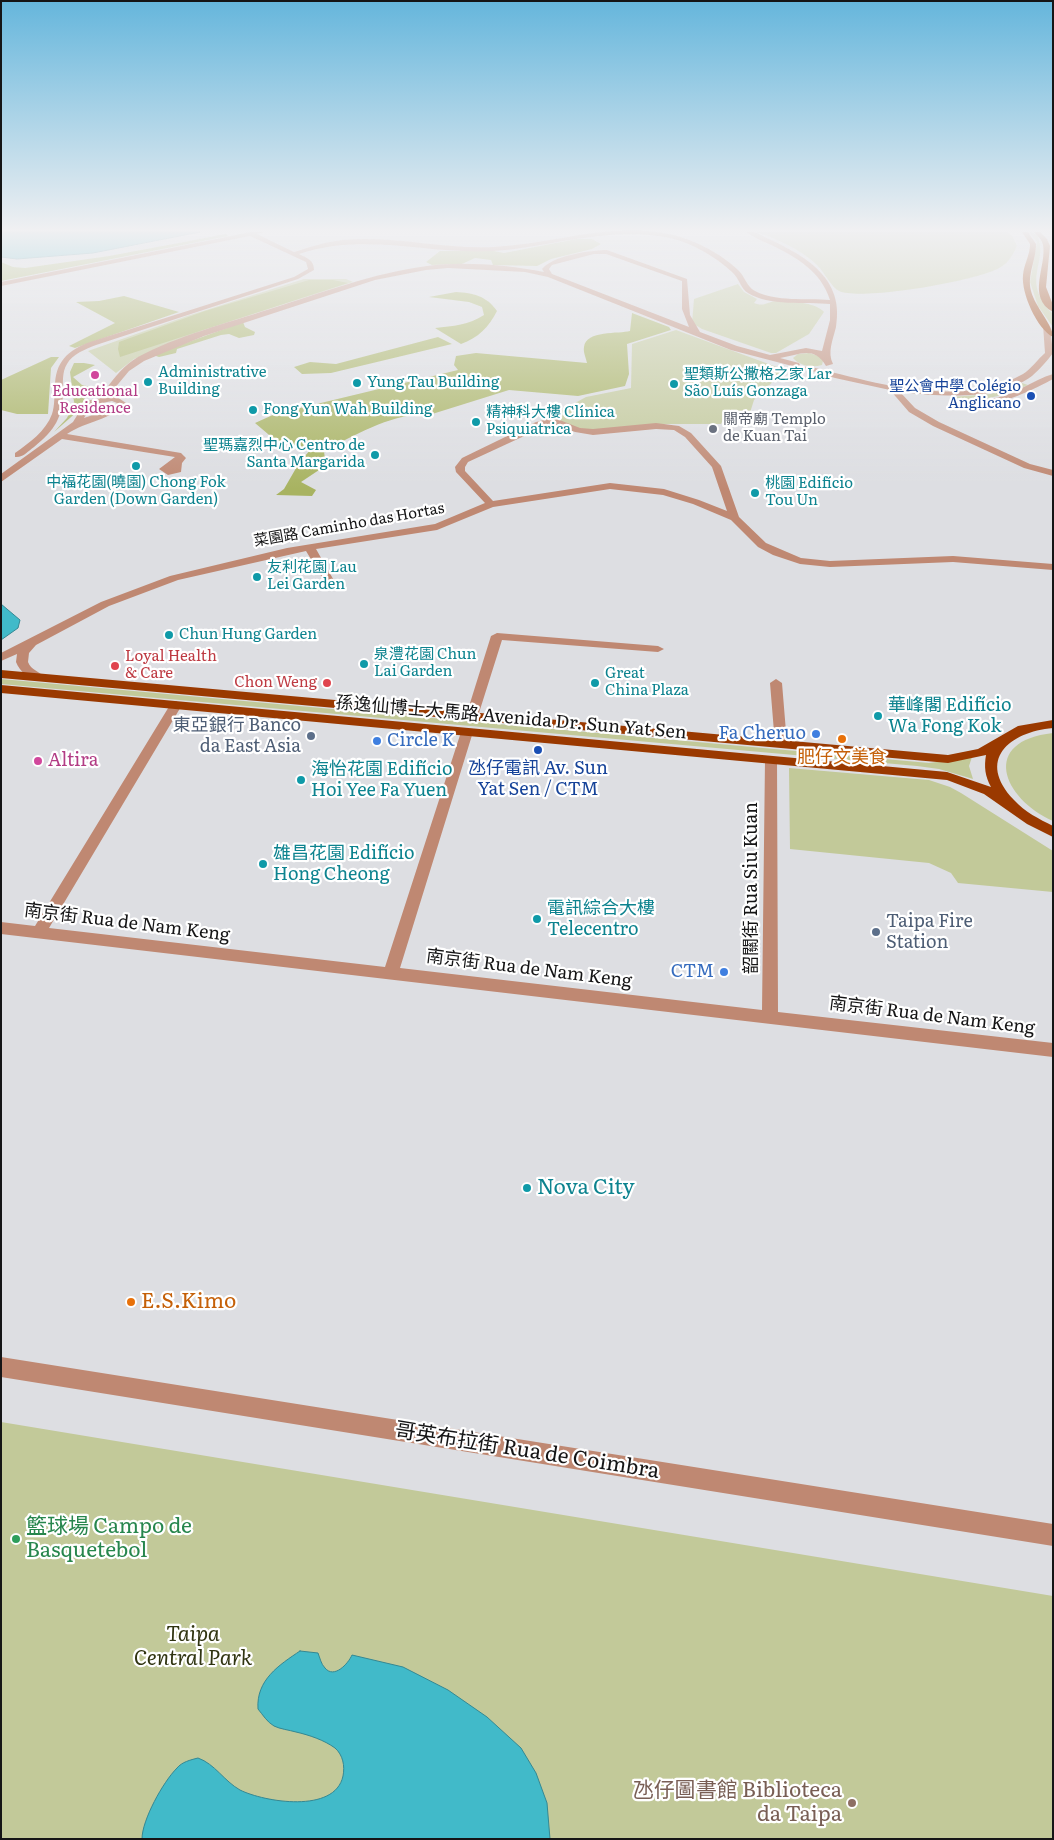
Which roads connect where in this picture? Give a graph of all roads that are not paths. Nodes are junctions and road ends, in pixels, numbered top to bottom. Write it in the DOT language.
graph roads {
  1 [pos="171,318"];
  2 [pos="250,318"];
  3 [pos="659,318"];
  4 [pos="683,318"];
  5 [pos="833,318"];
  6 [pos="1040,318"];
  7 [pos="1046,326"];
  8 [pos="830,333"];
  9 [pos="698,334"];
  10 [pos="1053,335"];
  11 [pos="822,339"];
  12 [pos="815,345"];
  13 [pos="805,350"];
  14 [pos="791,354"];
  15 [pos="764,356"];
  16 [pos="825,356"];
  17 [pos="829,364"];
  18 [pos="796,365"];
  19 [pos="807,368"];
  20 [pos="1053,376"];
  21 [pos="1020,380"];
  22 [pos="872,383"];
  23 [pos="1038,384"];
  24 [pos="892,387"];
  25 [pos="980,392"];
  26 [pos="926,396"];
  27 [pos="112,398"];
  28 [pos="911,409"];
  29 [pos="76,424"];
  30 [pos="61,436"];
  31 [pos="9,462"];
  32 [pos="177,462"];
  33 [pos="1053,473"];
  34 [pos="1,479"];
  35 [pos="491,504"];
  36 [pos="734,518"];
  37 [pos="308,547"];
  38 [pos="1053,566"];
  39 [pos="331,584"];
  40 [pos="32,642"];
  41 [pos="658,649"];
  42 [pos="1,658"];
  43 [pos="1,674"];
  44 [pos="38,677"];
  45 [pos="776,683"];
  46 [pos="1,689"];
  47 [pos="176,705"];
  48 [pos="472,716"];
  49 [pos="1053,724"];
  50 [pos="467,732"];
  51 [pos="1000,742"];
  52 [pos="781,744"];
  53 [pos="771,760"];
  54 [pos="1011,805"];
  55 [pos="1053,832"];
  56 [pos="1,928"];
  57 [pos="38,932"];
  58 [pos="391,973"];
  59 [pos="770,1017"];
  60 [pos="1053,1050"];
  61 [pos="1,1367"];
  62 [pos="1053,1535"];
  1 -- 31 [label="street"];
  2 -- 27 [label="street"];
  3 -- 9 [label="street"];
  4 -- 9 [label="street"];
  5 -- 8 [label="street"];
  6 -- 7 [label="main road"];
  7 -- 10 [label="main road"];
  7 -- 21 [label="street"];
  8 -- 11 [label="street"];
  8 -- 16 [label="street"];
  9 -- 15 [label="street"];
  12 -- 13 [label="street"];
  13 -- 14 [label="street"];
  13 -- 16 [label="street"];
  14 -- 15 [label="street"];
  14 -- 18 [label="street"];
  15 -- 18 [label="street"];
  16 -- 17 [label="street"];
  17 -- 19 [label="street"];
  17 -- 22 [label="street"];
  18 -- 19 [label="street"];
  19 -- 22 [label="street"];
  20 -- 23 [label="street"];
  21 -- 23 [label="street"];
  21 -- 25 [label="street"];
  22 -- 24 [label="street"];
  23 -- 26 [label="street"];
  24 -- 25 [label="street"];
  24 -- 26 [label="street"];
  24 -- 28 [label="street"];
  25 -- 26 [label="street"];
  26 -- 28 [label="street"];
  27 -- 29 [label="street"];
  27 -- 29 [label="street"];
  28 -- 33 [label="street"];
  29 -- 30 [label="street"];
  30 -- 32 [label="street"];
  30 -- 34 [label="street"];
  35 -- 36 [label="street, 菜園路 Caminho das Hortas"];
  35 -- 36 [label="street"];
  35 -- 37 [label="street, 菜園路 Caminho das Hortas"];
  36 -- 38 [label="street, 菜園路 Caminho das Hortas"];
  37 -- 39 [label="street"];
  37 -- 40 [label="street, 菜園路 Caminho das Hortas"];
  40 -- 42 [label="street, 菜園路 Caminho das Hortas"];
  40 -- 44 [label="street"];
  41 -- 48 [label="street"];
  43 -- 44 [label="main road, 孫逸仙博士大馬路 Avenida Dr. Sun Yat Sen"];
  44 -- 48 [label="main road, 孫逸仙博士大馬路 Avenida Dr. Sun Yat Sen"];
  45 -- 52 [label="street"];
  46 -- 47 [label="main road, 孫逸仙博士大馬路 Avenida Dr. Sun Yat Sen"];
  47 -- 50 [label="main road, 孫逸仙博士大馬路 Avenida Dr. Sun Yat Sen"];
  47 -- 57 [label="street"];
  48 -- 52 [label="main road, 孫逸仙博士大馬路 Avenida Dr. Sun Yat Sen"];
  49 -- 51 [label="main road, 孫逸仙博士大馬路 Avenida Dr. Sun Yat Sen"];
  50 -- 53 [label="main road, 孫逸仙博士大馬路 Avenida Dr. Sun Yat Sen"];
  50 -- 58 [label="street"];
  51 -- 52 [label="main road, 孫逸仙博士大馬路 Avenida Dr. Sun Yat Sen"];
  51 -- 54 [label="main road"];
  53 -- 54 [label="main road, 孫逸仙博士大馬路 Avenida Dr. Sun Yat Sen"];
  53 -- 59 [label="street, 韶關街 Rua Siu Kuan"];
  54 -- 55 [label="main road"];
  56 -- 57 [label="street, 南京街 Rua de Nam Keng"];
  57 -- 58 [label="street, 南京街 Rua de Nam Keng"];
  58 -- 59 [label="street, 南京街 Rua de Nam Keng"];
  59 -- 60 [label="street, 南京街 Rua de Nam Keng"];
  61 -- 62 [label="street, 哥英布拉街 Rua de Coimbra"];
}
